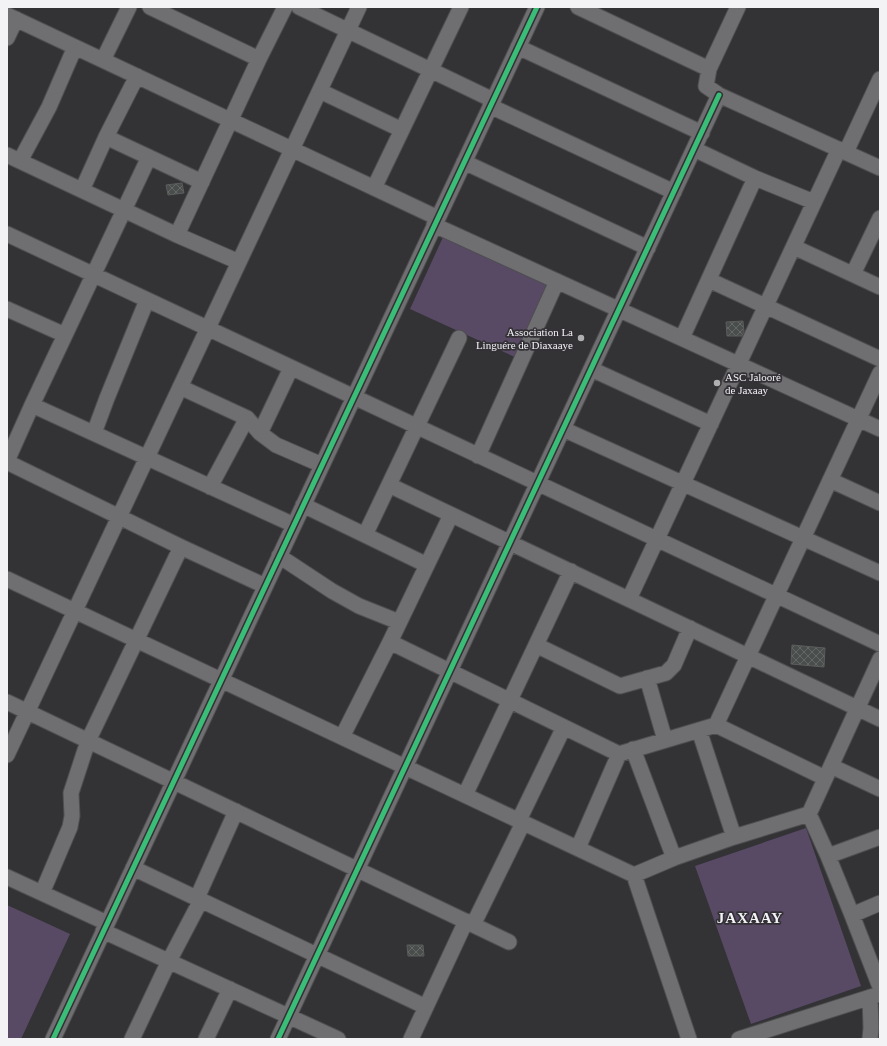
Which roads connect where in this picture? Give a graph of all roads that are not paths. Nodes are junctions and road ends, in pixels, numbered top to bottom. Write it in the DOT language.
graph roads {
  1 [pos="129,7"];
  2 [pos="150,7"];
  3 [pos="285,7"];
  4 [pos="299,7"];
  5 [pos="359,7"];
  6 [pos="460,7"];
  7 [pos="537,7"];
  8 [pos="578,7"];
  9 [pos="734,8"];
  10 [pos="12,17"];
  11 [pos="348,31"];
  12 [pos="7,38"];
  13 [pos="75,47"];
  14 [pos="518,47"];
  15 [pos="260,59"];
  16 [pos="103,60"];
  17 [pos="709,69"];
  18 [pos="430,70"];
  19 [pos="137,76"];
  20 [pos="880,79"];
  21 [pos="320,91"];
  22 [pos="719,95"];
  23 [pos="492,103"];
  24 [pos="231,120"];
  25 [pos="402,130"];
  26 [pos="702,133"];
  27 [pos="106,137"];
  28 [pos="292,149"];
  29 [pos="694,149"];
  30 [pos="842,151"];
  31 [pos="149,157"];
  32 [pos="14,158"];
  33 [pos="464,162"];
  34 [pos="880,168"];
  35 [pos="755,178"];
  36 [pos="202,182"];
  37 [pos="374,188"];
  38 [pos="82,190"];
  39 [pos="674,192"];
  40 [pos="814,202"];
  41 [pos="124,210"];
  42 [pos="880,218"];
  43 [pos="436,222"];
  44 [pos="7,234"];
  45 [pos="177,235"];
  46 [pos="794,247"];
  47 [pos="648,248"];
  48 [pos="239,262"];
  49 [pos="853,274"];
  50 [pos="93,275"];
  51 [pos="709,280"];
  52 [pos="557,282"];
  53 [pos="880,287"];
  54 [pos="147,300"];
  55 [pos="766,306"];
  56 [pos="7,309"];
  57 [pos="619,310"];
  58 [pos="208,329"];
  59 [pos="65,336"];
  60 [pos="459,338"];
  61 [pos="682,338"];
  62 [pos="880,359"];
  63 [pos="739,365"];
  64 [pos="291,368"];
  65 [pos="591,369"];
  66 [pos="880,373"];
  67 [pos="180,387"];
  68 [pos="354,397"];
  69 [pos="32,405"];
  70 [pos="247,418"];
  71 [pos="858,419"];
  72 [pos="711,424"];
  73 [pos="417,427"];
  74 [pos="563,429"];
  75 [pos="880,429"];
  76 [pos="94,433"];
  77 [pos="260,433"];
  78 [pos="478,456"];
  79 [pos="147,458"];
  80 [pos="7,462"];
  81 [pos="322,465"];
  82 [pos="830,480"];
  83 [pos="538,484"];
  84 [pos="683,484"];
  85 [pos="389,485"];
  86 [pos="210,487"];
  87 [pos="880,503"];
  88 [pos="303,505"];
  89 [pos="451,514"];
  90 [pos="119,516"];
  91 [pos="294,525"];
  92 [pos="365,535"];
  93 [pos="803,538"];
  94 [pos="657,540"];
  95 [pos="510,543"];
  96 [pos="181,547"];
  97 [pos="279,556"];
  98 [pos="427,565"];
  99 [pos="571,571"];
  100 [pos="880,573"];
  101 [pos="7,579"];
  102 [pos="265,586"];
  103 [pos="776,596"];
  104 [pos="629,599"];
  105 [pos="75,611"];
  106 [pos="399,622"];
  107 [pos="690,628"];
  108 [pos="136,640"];
  109 [pos="390,642"];
  110 [pos="880,644"];
  111 [pos="536,645"];
  112 [pos="748,656"];
  113 [pos="880,659"];
  114 [pos="450,671"];
  115 [pos="647,678"];
  116 [pos="221,680"];
  117 [pos="510,701"];
  118 [pos="7,702"];
  119 [pos="857,708"];
  120 [pos="28,711"];
  121 [pos="880,719"];
  122 [pos="716,725"];
  123 [pos="564,727"];
  124 [pos="699,730"];
  125 [pos="342,737"];
  126 [pos="88,740"];
  127 [pos="665,740"];
  128 [pos="626,751"];
  129 [pos="7,755"];
  130 [pos="405,767"];
  131 [pos="828,772"];
  132 [pos="174,781"];
  133 [pos="880,789"];
  134 [pos="465,795"];
  135 [pos="236,811"];
  136 [pos="809,814"];
  137 [pos="521,821"];
  138 [pos="734,837"];
  139 [pos="880,837"];
  140 [pos="578,848"];
  141 [pos="828,856"];
  142 [pos="674,858"];
  143 [pos="133,868"];
  144 [pos="357,869"];
  145 [pos="634,875"];
  146 [pos="7,877"];
  147 [pos="42,893"];
  148 [pos="199,899"];
  149 [pos="880,903"];
  150 [pos="852,915"];
  151 [pos="470,923"];
  152 [pos="105,927"];
  153 [pos="508,942"];
  154 [pos="317,955"];
  155 [pos="169,961"];
  156 [pos="877,971"];
  157 [pos="230,989"];
  158 [pos="877,993"];
  159 [pos="426,1007"];
  160 [pos="288,1016"];
  161 [pos="53,1039"];
  162 [pos="132,1039"];
  163 [pos="206,1039"];
  164 [pos="278,1039"];
  165 [pos="338,1039"];
  166 [pos="412,1039"];
  167 [pos="689,1039"];
  168 [pos="739,1039"];
  169 [pos="870,1039"];
  1 -- 16 [label="street"];
  2 -- 15 [label="street"];
  3 -- 15 [label="street"];
  4 -- 11 [label="street"];
  5 -- 11 [label="street"];
  6 -- 18 [label="street"];
  7 -- 14 [label="street"];
  8 -- 17 [label="street"];
  9 -- 17 [label="street"];
  10 -- 12 [label="street"];
  10 -- 13 [label="street"];
  11 -- 18 [label="street"];
  11 -- 21 [label="street"];
  13 -- 16 [label="street"];
  13 -- 32 [label="street"];
  14 -- 23 [label="street"];
  14 -- 26 [label="street"];
  15 -- 24 [label="street"];
  16 -- 19 [label="street"];
  17 -- 22 [label="street"];
  18 -- 23 [label="street"];
  18 -- 25 [label="street"];
  19 -- 24 [label="street"];
  19 -- 27 [label="street"];
  20 -- 30 [label="street"];
  21 -- 25 [label="street"];
  21 -- 28 [label="street"];
  22 -- 26 [label="street"];
  22 -- 30 [label="street"];
  23 -- 33 [label="street"];
  23 -- 39 [label="street"];
  24 -- 28 [label="street"];
  24 -- 36 [label="street"];
  25 -- 37 [label="street"];
  26 -- 29 [label="street"];
  27 -- 31 [label="street"];
  27 -- 38 [label="street"];
  28 -- 37 [label="street"];
  28 -- 48 [label="street"];
  29 -- 35 [label="street"];
  29 -- 39 [label="street"];
  30 -- 34 [label="street"];
  30 -- 40 [label="street"];
  31 -- 36 [label="street"];
  31 -- 41 [label="street"];
  32 -- 38 [label="street"];
  33 -- 43 [label="street"];
  33 -- 47 [label="street"];
  35 -- 40 [label="street"];
  35 -- 51 [label="street"];
  36 -- 45 [label="street"];
  37 -- 43 [label="street"];
  38 -- 41 [label="street"];
  39 -- 47 [label="street"];
  40 -- 46 [label="street"];
  41 -- 45 [label="street"];
  41 -- 50 [label="street"];
  42 -- 49 [label="street"];
  43 -- 52 [label="street"];
  43 -- 68 [label="street"];
  44 -- 50 [label="street"];
  45 -- 48 [label="street"];
  46 -- 49 [label="street"];
  46 -- 55 [label="street"];
  47 -- 57 [label="street"];
  48 -- 58 [label="street"];
  49 -- 53 [label="street"];
  50 -- 54 [label="street"];
  50 -- 59 [label="street"];
  51 -- 55 [label="street"];
  51 -- 61 [label="street"];
  52 -- 57 [label="street"];
  52 -- 78 [label="street"];
  54 -- 58 [label="street"];
  54 -- 76 [label="street"];
  55 -- 62 [label="street"];
  55 -- 63 [label="street"];
  56 -- 59 [label="street"];
  57 -- 61 [label="street"];
  57 -- 65 [label="street"];
  58 -- 64 [label="street"];
  58 -- 67 [label="street"];
  59 -- 69 [label="street"];
  60 -- 73 [label="street"];
  61 -- 63 [label="street"];
  63 -- 71 [label="street"];
  63 -- 72 [label="street"];
  64 -- 68 [label="street"];
  64 -- 77 [label="street"];
  65 -- 72 [label="street"];
  65 -- 74 [label="street"];
  66 -- 71 [label="street"];
  67 -- 70 [label="street"];
  67 -- 79 [label="street"];
  68 -- 73 [label="street"];
  68 -- 81 [label="street"];
  69 -- 76 [label="street"];
  69 -- 80 [label="street"];
  70 -- 77 [label="street"];
  70 -- 86 [label="street"];
  71 -- 75 [label="street"];
  71 -- 82 [label="street"];
  72 -- 84 [label="street"];
  73 -- 78 [label="street"];
  73 -- 85 [label="street"];
  74 -- 83 [label="street"];
  74 -- 84 [label="street"];
  76 -- 79 [label="street"];
  77 -- 81 [label="street"];
  78 -- 83 [label="street"];
  79 -- 86 [label="street"];
  79 -- 90 [label="street"];
  80 -- 90 [label="street"];
  81 -- 88 [label="street"];
  82 -- 87 [label="street"];
  82 -- 93 [label="street"];
  83 -- 94 [label="street"];
  83 -- 95 [label="street"];
  84 -- 93 [label="street"];
  84 -- 94 [label="street"];
  85 -- 89 [label="street"];
  85 -- 92 [label="street"];
  86 -- 91 [label="street"];
  88 -- 91 [label="street"];
  88 -- 92 [label="street"];
  89 -- 95 [label="street"];
  89 -- 98 [label="street"];
  90 -- 96 [label="street"];
  90 -- 105 [label="street"];
  91 -- 97 [label="street"];
  92 -- 98 [label="street"];
  93 -- 100 [label="street"];
  93 -- 103 [label="street"];
  94 -- 103 [label="street"];
  94 -- 104 [label="street"];
  95 -- 99 [label="street"];
  95 -- 114 [label="street"];
  96 -- 102 [label="street"];
  96 -- 108 [label="street"];
  97 -- 102 [label="street"];
  97 -- 106 [label="street"];
  98 -- 106 [label="street"];
  99 -- 104 [label="street"];
  99 -- 111 [label="street"];
  101 -- 105 [label="street"];
  102 -- 116 [label="street"];
  103 -- 110 [label="street"];
  103 -- 112 [label="street"];
  104 -- 107 [label="street"];
  105 -- 108 [label="street"];
  105 -- 120 [label="street"];
  106 -- 109 [label="street"];
  107 -- 112 [label="street"];
  107 -- 115 [label="street"];
  108 -- 116 [label="street"];
  108 -- 126 [label="street"];
  109 -- 114 [label="street"];
  109 -- 125 [label="street"];
  111 -- 115 [label="street"];
  111 -- 117 [label="street"];
  112 -- 119 [label="street"];
  112 -- 122 [label="street"];
  113 -- 119 [label="street"];
  114 -- 117 [label="street"];
  114 -- 130 [label="street"];
  115 -- 127 [label="street"];
  116 -- 125 [label="street"];
  116 -- 132 [label="street"];
  117 -- 123 [label="street"];
  117 -- 134 [label="street"];
  118 -- 120 [label="street"];
  119 -- 121 [label="street"];
  119 -- 131 [label="street"];
  120 -- 126 [label="street"];
  120 -- 129 [label="street"];
  122 -- 124 [label="street"];
  122 -- 131 [label="street"];
  123 -- 128 [label="street"];
  123 -- 137 [label="street"];
  124 -- 127 [label="street"];
  124 -- 138 [label="street"];
  125 -- 130 [label="street"];
  126 -- 132 [label="street"];
  126 -- 147 [label="street"];
  127 -- 128 [label="street"];
  128 -- 140 [label="street"];
  128 -- 142 [label="street"];
  130 -- 134 [label="street"];
  130 -- 144 [label="street"];
  131 -- 133 [label="street"];
  131 -- 136 [label="street"];
  132 -- 135 [label="street"];
  132 -- 143 [label="street"];
  134 -- 137 [label="street"];
  135 -- 144 [label="street"];
  135 -- 148 [label="street"];
  136 -- 138 [label="street"];
  136 -- 141 [label="street"];
  137 -- 140 [label="street"];
  137 -- 151 [label="street"];
  138 -- 142 [label="street"];
  139 -- 141 [label="street"];
  140 -- 145 [label="street"];
  141 -- 150 [label="street"];
  142 -- 145 [label="street"];
  143 -- 148 [label="street"];
  143 -- 152 [label="street"];
  144 -- 151 [label="street"];
  144 -- 154 [label="street"];
  145 -- 167 [label="street"];
  146 -- 147 [label="street"];
  147 -- 152 [label="street"];
  148 -- 154 [label="street"];
  148 -- 155 [label="street"];
  149 -- 150 [label="street"];
  150 -- 156 [label="street"];
  151 -- 153 [label="street"];
  151 -- 159 [label="street"];
  152 -- 155 [label="street"];
  152 -- 161 [label="street"];
  154 -- 159 [label="street"];
  154 -- 160 [label="street"];
  155 -- 157 [label="street"];
  155 -- 162 [label="street"];
  156 -- 158 [label="street"];
  157 -- 160 [label="street"];
  157 -- 163 [label="street"];
  158 -- 168 [label="street"];
  158 -- 169 [label="street"];
  159 -- 166 [label="street"];
  160 -- 164 [label="street"];
  160 -- 165 [label="street"];
}
